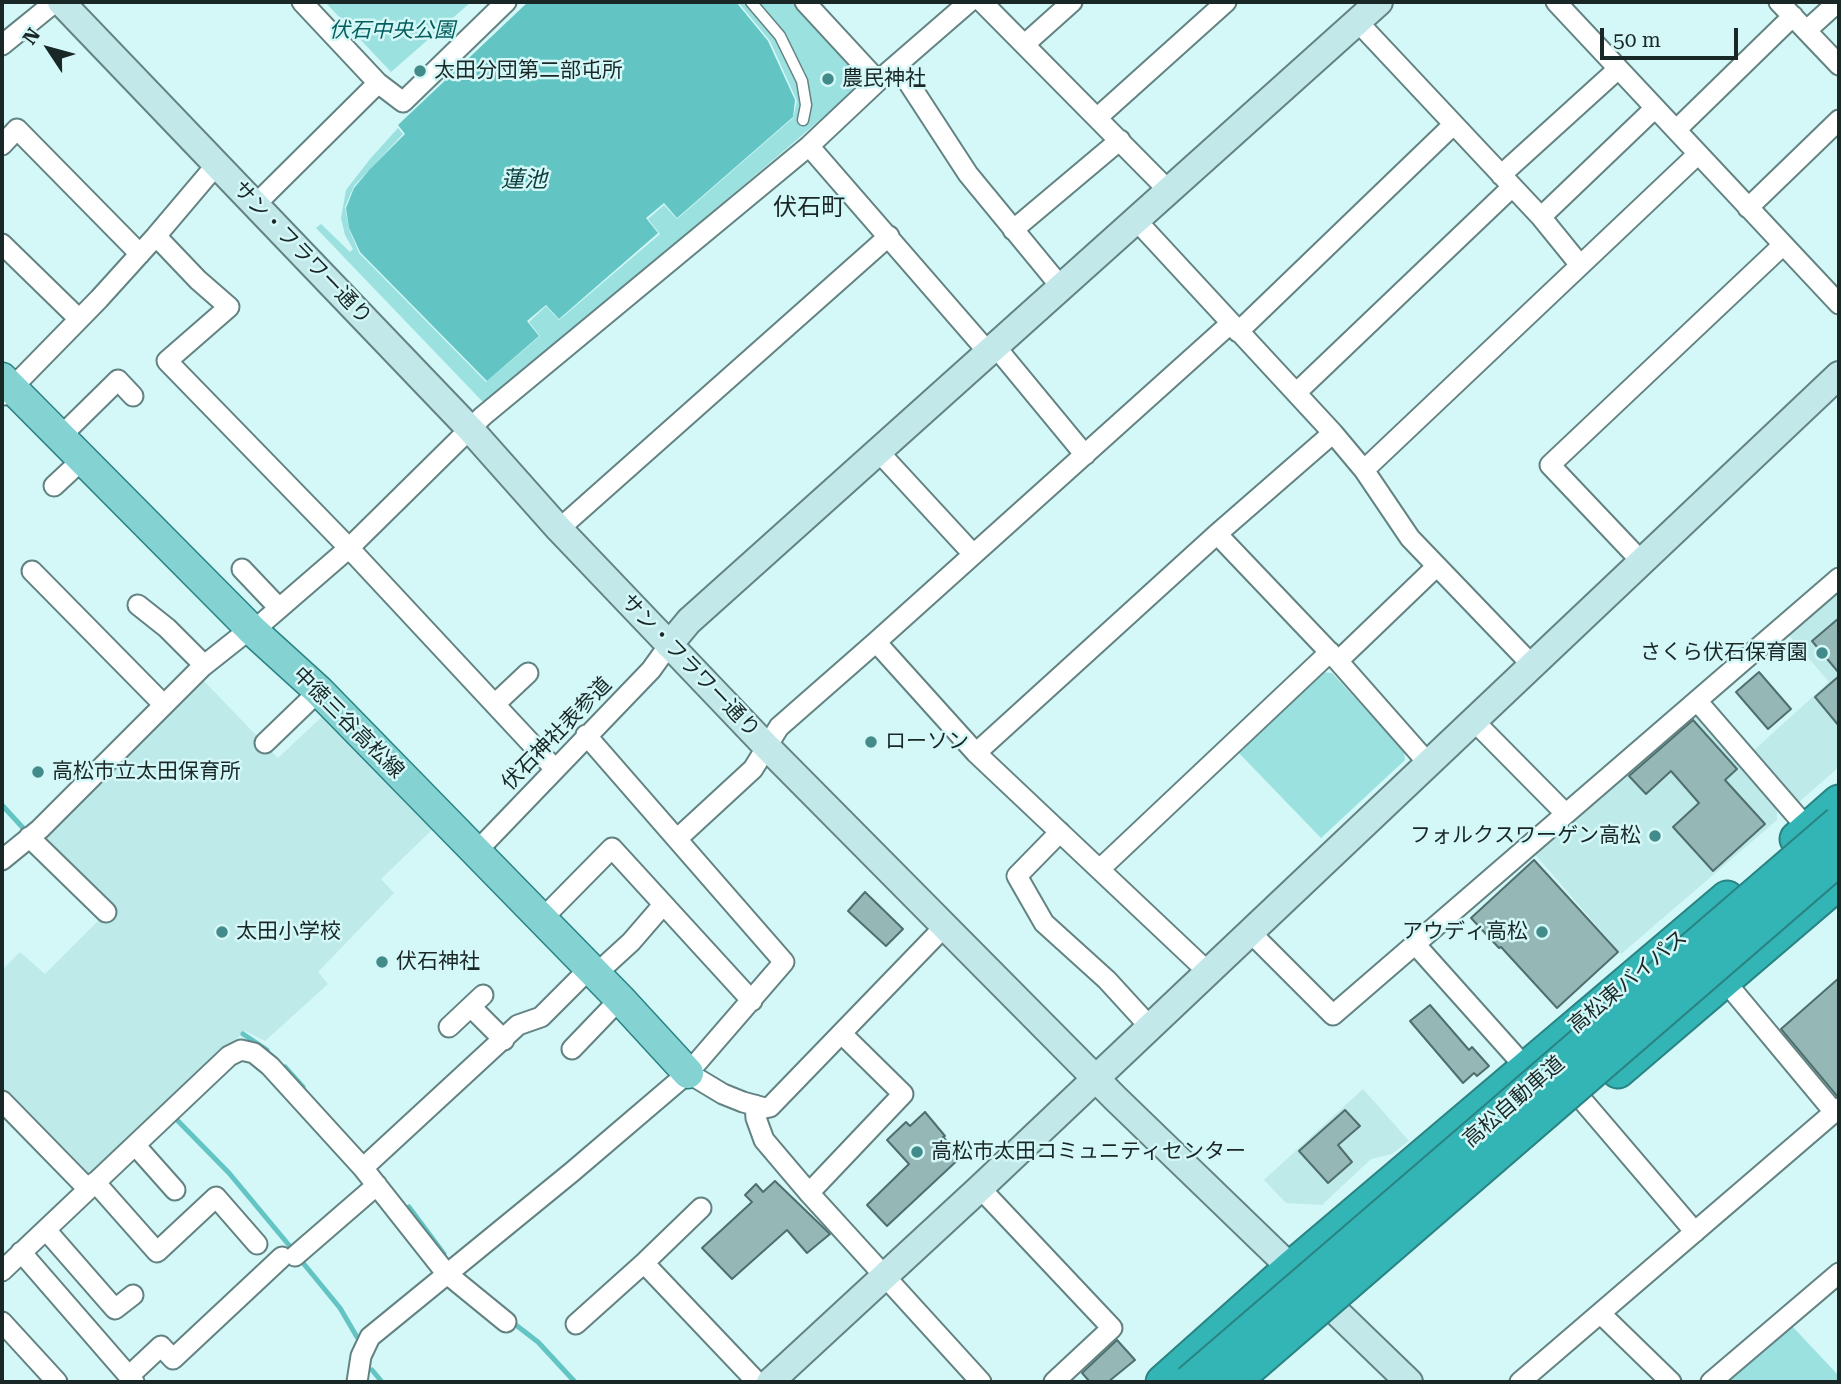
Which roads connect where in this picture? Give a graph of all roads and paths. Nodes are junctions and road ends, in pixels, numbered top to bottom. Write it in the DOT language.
graph roads {
  1 [pos="55,2"];
  2 [pos="61,2"];
  3 [pos="302,2"];
  4 [pos="506,2"];
  5 [pos="751,2"];
  6 [pos="804,2"];
  7 [pos="969,2"];
  8 [pos="982,2"];
  9 [pos="1072,2"];
  10 [pos="1226,2"];
  11 [pos="1556,2"];
  12 [pos="1838,2"];
  13 [pos="1370,8"];
  14 [pos="1793,16"];
  15 [pos="1025,44"];
  16 [pos="2,45"];
  17 [pos="897,65"];
  18 [pos="1839,65"];
  19 [pos="1618,69"];
  20 [pos="878,81"];
  21 [pos="378,83"];
  22 [pos="1655,108"];
  23 [pos="1098,117"];
  24 [pos="803,120"];
  25 [pos="1839,120"];
  26 [pos="1453,125"];
  27 [pos="1676,130"];
  28 [pos="1120,140"];
  29 [pos="2,145"];
  30 [pos="809,146"];
  31 [pos="1698,154"];
  32 [pos="217,164"];
  33 [pos="1506,181"];
  34 [pos="1169,191"];
  35 [pos="256,204"];
  36 [pos="1748,208"];
  37 [pos="1541,217"];
  38 [pos="1136,220"];
  39 [pos="1013,230"];
  40 [pos="156,236"];
  41 [pos="889,236"];
  42 [pos="2,244"];
  43 [pos="1783,245"];
  44 [pos="141,254"];
  45 [pos="1580,265"];
  46 [pos="1061,287"];
  47 [pos="1839,304"];
  48 [pos="79,319"];
  49 [pos="1234,328"];
  50 [pos="992,349"];
  51 [pos="1838,378"];
  52 [pos="5,388"];
  53 [pos="1296,393"];
  54 [pos="133,396"];
  55 [pos="471,430"];
  56 [pos="1333,433"];
  57 [pos="61,436"];
  58 [pos="878,452"];
  59 [pos="1085,454"];
  60 [pos="83,459"];
  61 [pos="1364,470"];
  62 [pos="54,486"];
  63 [pos="559,529"];
  64 [pos="1217,534"];
  65 [pos="349,548"];
  66 [pos="973,554"];
  67 [pos="1642,561"];
  68 [pos="1437,566"];
  69 [pos="242,569"];
  70 [pos="32,570"];
  71 [pos="1839,578"];
  72 [pos="138,605"];
  73 [pos="279,608"];
  74 [pos="251,630"];
  75 [pos="877,642"];
  76 [pos="669,645"];
  77 [pos="1334,656"];
  78 [pos="204,665"];
  79 [pos="1532,665"];
  80 [pos="528,673"];
  81 [pos="319,691"];
  82 [pos="1698,702"];
  83 [pos="495,704"];
  84 [pos="164,705"];
  85 [pos="1473,720"];
  86 [pos="586,735"];
  87 [pos="265,743"];
  88 [pos="766,747"];
  89 [pos="976,753"];
  90 [pos="1428,762"];
  91 [pos="555,769"];
  92 [pos="1839,802"];
  93 [pos="1566,814"];
  94 [pos="1824,826"];
  95 [pos="1060,832"];
  96 [pos="29,837"];
  97 [pos="677,839"];
  98 [pos="475,853"];
  99 [pos="1839,858"];
  100 [pos="2,860"];
  101 [pos="1839,866"];
  102 [pos="1101,868"];
  103 [pos="1839,881"];
  104 [pos="663,905"];
  105 [pos="106,912"];
  106 [pos="541,919"];
  107 [pos="946,925"];
  108 [pos="1250,932"];
  109 [pos="1415,944"];
  110 [pos="593,971"];
  111 [pos="1208,972"];
  112 [pos="1724,980"];
  113 [pos="620,999"];
  114 [pos="752,1001"];
  115 [pos="449,1027"];
  116 [pos="1150,1027"];
  117 [pos="842,1034"];
  118 [pos="504,1040"];
  119 [pos="572,1049"];
  120 [pos="1526,1068"];
  121 [pos="688,1073"];
  122 [pos="1095,1078"];
  123 [pos="2,1101"];
  124 [pos="1583,1101"];
  125 [pos="755,1105"];
  126 [pos="1837,1110"];
  127 [pos="135,1145"];
  128 [pos="363,1168"];
  129 [pos="377,1185"];
  130 [pos="92,1186"];
  131 [pos="980,1188"];
  132 [pos="175,1189"];
  133 [pos="809,1193"];
  134 [pos="701,1208"];
  135 [pos="46,1230"];
  136 [pos="1695,1233"];
  137 [pos="257,1244"];
  138 [pos="21,1252"];
  139 [pos="645,1263"];
  140 [pos="1292,1267"];
  141 [pos="2,1270"];
  142 [pos="446,1273"];
  143 [pos="1839,1273"];
  144 [pos="885,1276"];
  145 [pos="133,1295"];
  146 [pos="1338,1312"];
  147 [pos="1601,1314"];
  148 [pos="2,1322"];
  149 [pos="506,1322"];
  150 [pos="576,1324"];
  151 [pos="132,1379"];
  152 [pos="57,1382"];
  153 [pos="357,1382"];
  154 [pos="757,1382"];
  155 [pos="770,1382"];
  156 [pos="981,1382"];
  157 [pos="1054,1382"];
  158 [pos="1163,1382"];
  159 [pos="1190,1382"];
  160 [pos="1233,1382"];
  161 [pos="1257,1382"];
  162 [pos="1409,1382"];
  163 [pos="1520,1382"];
  164 [pos="1671,1382"];
  165 [pos="1711,1382"];
  1 -- 16 [label="street"];
  2 -- 32 [label="street, サン・フラワー通り"];
  3 -- 21 [label="street"];
  4 -- 21 [label="street"];
  5 -- 24 [label="lane"];
  6 -- 20 [label="street"];
  7 -- 17 [label="street"];
  8 -- 15 [label="street"];
  9 -- 15 [label="street"];
  10 -- 23 [label="street"];
  11 -- 19 [label="street"];
  12 -- 14 [label="street"];
  13 -- 26 [label="street"];
  13 -- 34 [label="street"];
  14 -- 18 [label="street"];
  14 -- 27 [label="street"];
  15 -- 23 [label="street"];
  17 -- 20 [label="street"];
  17 -- 39 [label="street"];
  19 -- 22 [label="street"];
  19 -- 33 [label="street"];
  20 -- 30 [label="street"];
  21 -- 35 [label="street"];
  22 -- 27 [label="street"];
  22 -- 37 [label="street"];
  23 -- 28 [label="street"];
  25 -- 36 [label="street"];
  26 -- 33 [label="street"];
  26 -- 49 [label="street"];
  27 -- 31 [label="street"];
  28 -- 34 [label="street"];
  28 -- 39 [label="street"];
  29 -- 44 [label="street"];
  30 -- 41 [label="street"];
  30 -- 55 [label="street"];
  31 -- 36 [label="street"];
  31 -- 45 [label="street"];
  32 -- 35 [label="street, サン・フラワー通り"];
  32 -- 40 [label="street"];
  33 -- 37 [label="street"];
  33 -- 53 [label="street"];
  34 -- 38 [label="street"];
  35 -- 55 [label="street, サン・フラワー通り"];
  36 -- 43 [label="street"];
  37 -- 45 [label="street"];
  38 -- 46 [label="street"];
  38 -- 49 [label="street"];
  39 -- 46 [label="street"];
  40 -- 44 [label="street"];
  40 -- 65 [label="street"];
  41 -- 50 [label="street"];
  41 -- 63 [label="street"];
  42 -- 48 [label="street"];
  43 -- 47 [label="street"];
  43 -- 67 [label="street"];
  44 -- 48 [label="street"];
  45 -- 61 [label="street"];
  46 -- 50 [label="street"];
  48 -- 52 [label="street"];
  49 -- 53 [label="street"];
  49 -- 59 [label="street"];
  50 -- 58 [label="street"];
  50 -- 59 [label="street"];
  51 -- 67 [label="street"];
  52 -- 57 [label="main road, 中徳三谷高松線"];
  53 -- 56 [label="street"];
  54 -- 57 [label="street"];
  55 -- 63 [label="street, サン・フラワー通り"];
  55 -- 65 [label="street"];
  56 -- 61 [label="street"];
  56 -- 64 [label="street"];
  57 -- 60 [label="main road, 中徳三谷高松線"];
  58 -- 66 [label="street"];
  58 -- 76 [label="street"];
  59 -- 66 [label="street"];
  60 -- 62 [label="street"];
  60 -- 74 [label="main road, 中徳三谷高松線"];
  61 -- 68 [label="street"];
  63 -- 76 [label="street, サン・フラワー通り"];
  64 -- 77 [label="street"];
  64 -- 89 [label="street"];
  65 -- 73 [label="street"];
  65 -- 83 [label="street"];
  66 -- 75 [label="street"];
  67 -- 79 [label="street"];
  68 -- 77 [label="street"];
  68 -- 79 [label="street"];
  69 -- 73 [label="street"];
  70 -- 84 [label="street"];
  71 -- 82 [label="street"];
  72 -- 78 [label="street"];
  73 -- 74 [label="street"];
  74 -- 78 [label="street"];
  74 -- 81 [label="main road, 中徳三谷高松線"];
  75 -- 88 [label="street"];
  75 -- 89 [label="street"];
  76 -- 86 [label="street, 伏石神社表参道"];
  76 -- 88 [label="street, サン・フラワー通り"];
  77 -- 90 [label="street"];
  77 -- 102 [label="street"];
  78 -- 84 [label="street"];
  79 -- 85 [label="street"];
  80 -- 83 [label="street"];
  81 -- 87 [label="street"];
  81 -- 98 [label="main road, 中徳三谷高松線"];
  82 -- 93 [label="street"];
  82 -- 94 [label="street"];
  83 -- 91 [label="street"];
  84 -- 96 [label="street"];
  85 -- 90 [label="street"];
  85 -- 93 [label="street"];
  86 -- 91 [label="street, 伏石神社表参道"];
  86 -- 97 [label="street"];
  88 -- 97 [label="street"];
  88 -- 107 [label="street, サン・フラワー通り"];
  89 -- 95 [label="street"];
  90 -- 108 [label="street"];
  91 -- 98 [label="street, 伏石神社表参道"];
  92 -- 94 [label="highway, 高松東バイパス"];
  93 -- 109 [label="street"];
  94 -- 101 [label="street"];
  94 -- 120 [label="highway, 高松東バイパス"];
  94 -- 159 [label="highway, 高松自動車道, bridge"];
  95 -- 102 [label="street"];
  95 -- 116 [label="street"];
  96 -- 100 [label="street"];
  96 -- 105 [label="street"];
  97 -- 114 [label="street"];
  98 -- 106 [label="main road, 中徳三谷高松線"];
  99 -- 160 [label="highway, 高松自動車道, bridge"];
  102 -- 111 [label="street"];
  103 -- 112 [label="highway"];
  104 -- 106 [label="street"];
  104 -- 110 [label="street"];
  104 -- 114 [label="street"];
  106 -- 110 [label="main road, 中徳三谷高松線"];
  107 -- 117 [label="street"];
  107 -- 122 [label="street, サン・フラワー通り"];
  108 -- 109 [label="street"];
  108 -- 111 [label="street"];
  109 -- 120 [label="street"];
  110 -- 113 [label="main road, 中徳三谷高松線"];
  110 -- 118 [label="street"];
  111 -- 116 [label="street"];
  112 -- 124 [label="highway"];
  112 -- 126 [label="street"];
  113 -- 119 [label="street"];
  113 -- 121 [label="main road, 中徳三谷高松線"];
  114 -- 121 [label="street"];
  115 -- 118 [label="street"];
  116 -- 122 [label="street"];
  117 -- 125 [label="street"];
  117 -- 133 [label="street"];
  118 -- 128 [label="street"];
  120 -- 140 [label="highway, 高松東バイパス"];
  121 -- 125 [label="street"];
  121 -- 142 [label="street"];
  122 -- 131 [label="street"];
  122 -- 140 [label="street, サン・フラワー通り"];
  123 -- 130 [label="street"];
  124 -- 136 [label="street"];
  124 -- 146 [label="highway"];
  125 -- 133 [label="street"];
  126 -- 136 [label="street"];
  127 -- 128 [label="street"];
  127 -- 130 [label="street"];
  127 -- 132 [label="street"];
  128 -- 129 [label="street"];
  129 -- 142 [label="street"];
  129 -- 151 [label="street"];
  130 -- 135 [label="street"];
  130 -- 137 [label="street"];
  131 -- 144 [label="street"];
  131 -- 157 [label="street"];
  133 -- 144 [label="street"];
  134 -- 139 [label="street"];
  135 -- 138 [label="street"];
  135 -- 145 [label="street"];
  136 -- 147 [label="street"];
  138 -- 141 [label="street"];
  138 -- 151 [label="street"];
  139 -- 150 [label="street"];
  139 -- 154 [label="street"];
  140 -- 146 [label="street, サン・フラワー通り"];
  140 -- 158 [label="highway, 高松東バイパス"];
  142 -- 149 [label="street"];
  142 -- 153 [label="street"];
  143 -- 165 [label="street"];
  144 -- 155 [label="street"];
  144 -- 156 [label="street"];
  146 -- 161 [label="highway"];
  146 -- 162 [label="street, サン・フラワー通り"];
  147 -- 163 [label="street"];
  147 -- 164 [label="street"];
  148 -- 152 [label="street"];
}
